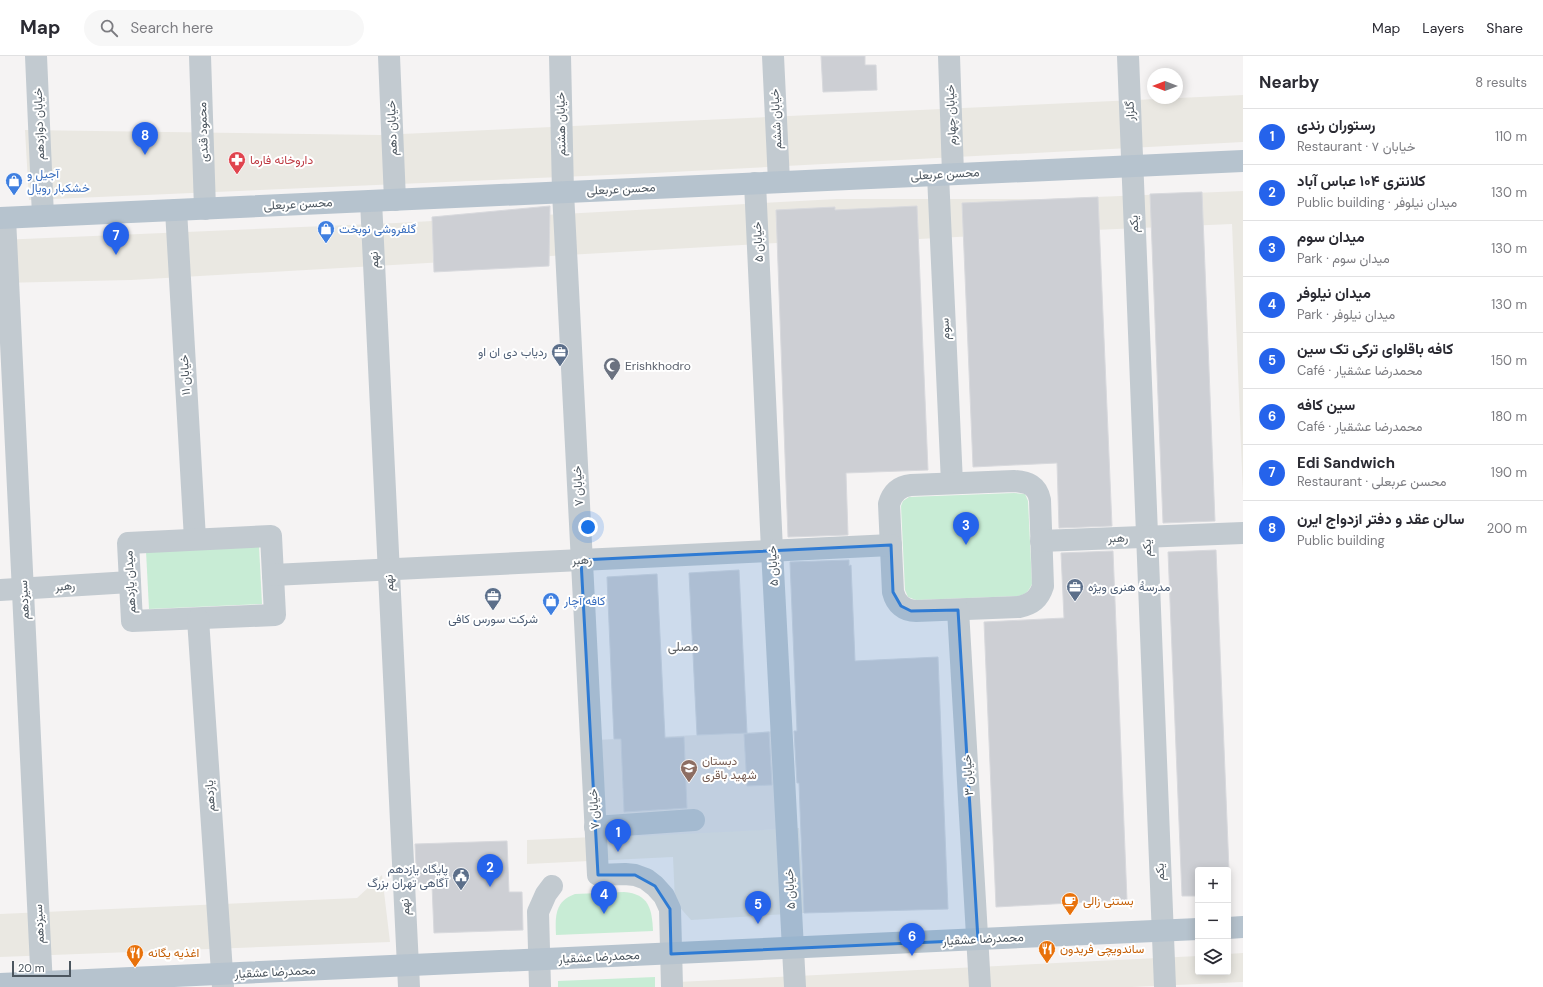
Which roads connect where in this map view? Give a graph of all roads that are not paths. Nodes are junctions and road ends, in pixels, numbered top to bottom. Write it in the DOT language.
graph roads {
  1 [pos="36,56"];
  2 [pos="200,56"];
  3 [pos="389,56"];
  4 [pos="560,56"];
  5 [pos="773,56"];
  6 [pos="950,56"];
  7 [pos="1128,56"];
  8 [pos="1243,160"];
  9 [pos="1132,166"];
  10 [pos="946,174"];
  11 [pos="779,182"];
  12 [pos="755,183"];
  13 [pos="563,192"];
  14 [pos="395,200"];
  15 [pos="371,201"];
  16 [pos="205,208"];
  17 [pos="176,210"];
  18 [pos="43,216"];
  19 [pos="3,218"];
  20 [pos="952,483"];
  21 [pos="1243,533"];
  22 [pos="1147,537"];
  23 [pos="195,540"];
  24 [pos="1042,541"];
  25 [pos="891,544"];
  26 [pos="772,550"];
  27 [pos="581,560"];
  28 [pos="388,569"];
  29 [pos="273,575"];
  30 [pos="130,582"];
  31 [pos="23,589"];
  32 [pos="0,590"];
  33 [pos="958,610"];
  34 [pos="198,619"];
  35 [pos="694,820"];
  36 [pos="595,827"];
  37 [pos="552,886"];
  38 [pos="1243,927"];
  39 [pos="1231,928"];
  40 [pos="1195,929"];
  41 [pos="1163,931"];
  42 [pos="978,940"];
  43 [pos="793,948"];
  44 [pos="671,954"];
  45 [pos="539,960"];
  46 [pos="408,966"];
  47 [pos="223,980"];
  48 [pos="0,984"];
  49 [pos="42,985"];
  50 [pos="409,987"];
  51 [pos="540,987"];
  52 [pos="672,987"];
  53 [pos="795,987"];
  54 [pos="980,987"];
  55 [pos="1165,987"];
  1 -- 18 [label="street, خیابان دوازدهم"];
  2 -- 16 [label="street, محمود قندی"];
  3 -- 14 [label="street, خیابان دهم"];
  4 -- 13 [label="street, خیابان هشتم"];
  5 -- 11 [label="street, خیابان ششم"];
  6 -- 10 [label="street, خیابان چهارم"];
  7 -- 9 [label="street, گلزار"];
  8 -- 9 [label="main road, محسن عربعلی"];
  9 -- 10 [label="main road, محسن عربعلی"];
  9 -- 22 [label="street, یکم"];
  10 -- 11 [label="main road, محسن عربعلی"];
  10 -- 20 [label="street, سوم"];
  11 -- 12 [label="main road, محسن عربعلی"];
  12 -- 13 [label="main road, محسن عربعلی"];
  12 -- 26 [label="street, خیابان ۵"];
  13 -- 14 [label="main road, محسن عربعلی"];
  13 -- 27 [label="street, خیابان ۷"];
  14 -- 15 [label="main road, محسن عربعلی"];
  15 -- 16 [label="main road, محسن عربعلی"];
  15 -- 28 [label="street, نهم"];
  16 -- 17 [label="main road, محسن عربعلی"];
  17 -- 18 [label="main road, محسن عربعلی"];
  17 -- 23 [label="street, خیابان ۱۱"];
  18 -- 19 [label="main road, محسن عربعلی"];
  19 -- 31 [label="street, سیزدهم"];
  20 -- 24 [label="street"];
  20 -- 25 [label="street"];
  21 -- 22 [label="street, رهبر"];
  22 -- 24 [label="street, رهبر"];
  22 -- 41 [label="street, یکم"];
  23 -- 29 [label="street, میدان یازدهم"];
  23 -- 30 [label="street, میدان یازدهم"];
  24 -- 33 [label="street"];
  25 -- 26 [label="street, رهبر"];
  25 -- 33 [label="street"];
  26 -- 27 [label="street, رهبر"];
  26 -- 43 [label="street, خیابان ۵"];
  27 -- 28 [label="street, رهبر"];
  27 -- 36 [label="street, خیابان ۷"];
  28 -- 29 [label="street, رهبر"];
  28 -- 46 [label="street, نهم"];
  29 -- 34 [label="street, میدان یازدهم"];
  30 -- 31 [label="street, رهبر"];
  30 -- 34 [label="street, میدان یازدهم"];
  31 -- 32 [label="street, رهبر"];
  31 -- 49 [label="street, سیزدهم"];
  33 -- 42 [label="street, خیابان ۳"];
  34 -- 47 [label="street, یازدهم"];
  35 -- 36 [label="street"];
  36 -- 44 [label="street, خیابان ۷"];
  37 -- 45 [label="street"];
  38 -- 39 [label="main road"];
  40 -- 41 [label="main road, محمدرضا عشقیار"];
  41 -- 42 [label="main road, محمدرضا عشقیار"];
  41 -- 55 [label="street, یکم"];
  42 -- 43 [label="main road, محمدرضا عشقیار"];
  42 -- 54 [label="street, خیابان ۳"];
  43 -- 44 [label="main road, محمدرضا عشقیار"];
  43 -- 53 [label="street, خیابان ۵"];
  44 -- 45 [label="main road, محمدرضا عشقیار"];
  44 -- 52 [label="street"];
  45 -- 46 [label="main road, محمدرضا عشقیار"];
  45 -- 51 [label="street"];
  46 -- 47 [label="main road, محمدرضا عشقیار"];
  46 -- 50 [label="street, نهم"];
  47 -- 49 [label="main road, محمدرضا عشقیار"];
  48 -- 49 [label="main road, محمدرضا عشقیار"];
}
